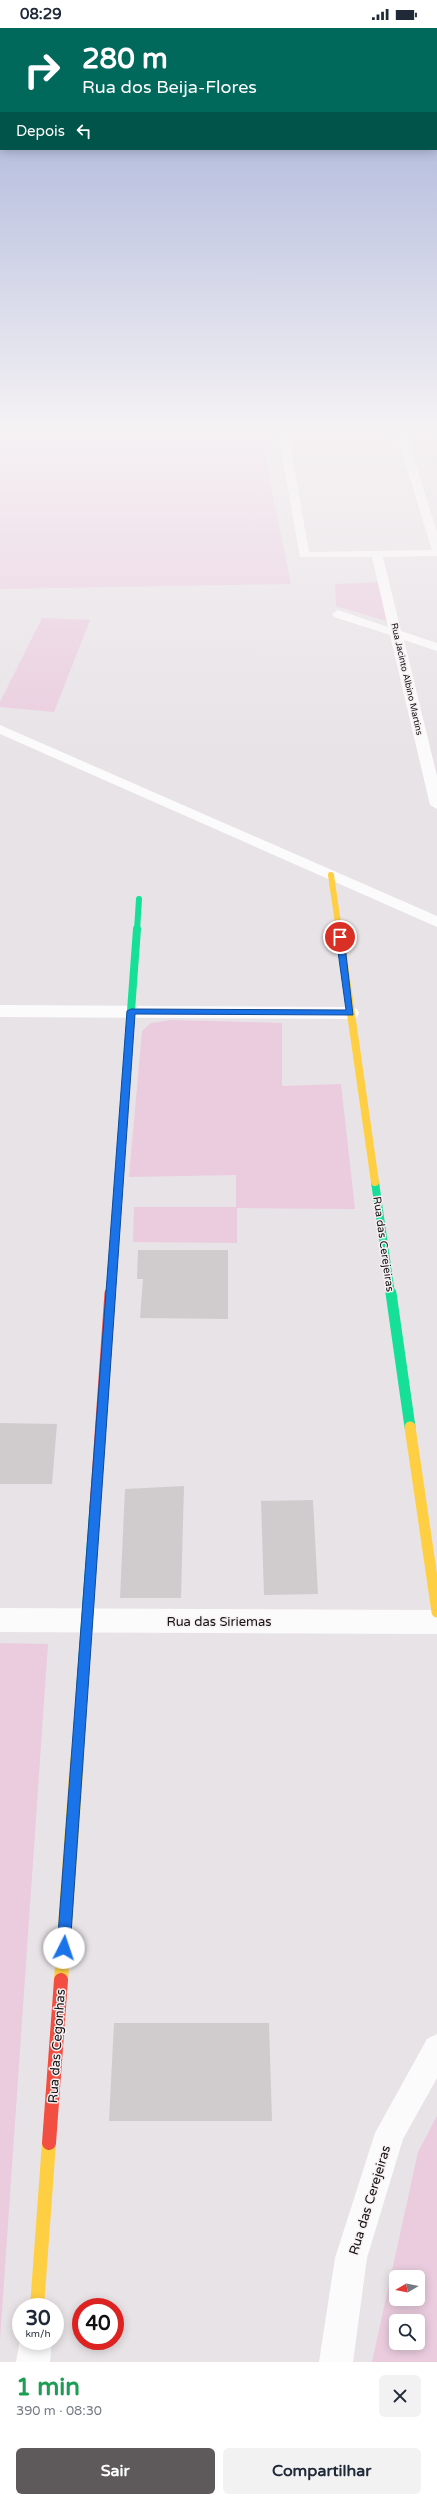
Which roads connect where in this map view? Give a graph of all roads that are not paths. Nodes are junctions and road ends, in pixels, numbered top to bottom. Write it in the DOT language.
graph roads {
  1 [pos="301,536"];
  2 [pos="433,536"];
  3 [pos="437,549"];
  4 [pos="437,553"];
  5 [pos="377,554"];
  6 [pos="338,614"];
  7 [pos="396,633"];
  8 [pos="437,647"];
  9 [pos="0,729"];
  10 [pos="437,805"];
  11 [pos="331,876"];
  12 [pos="139,899"];
  13 [pos="437,922"];
  14 [pos="0,1011"];
  15 [pos="131,1011"];
  16 [pos="351,1013"];
  17 [pos="437,1612"];
  18 [pos="0,1620"];
  19 [pos="88,1620"];
  20 [pos="437,1622"];
  21 [pos="437,2049"];
  22 [pos="38,2298"];
  23 [pos="34,2350"];
  24 [pos="33,2362"];
  25 [pos="336,2362"];
  1 -- 5 [label="street"];
  2 -- 3 [label="street"];
  4 -- 5 [label="street"];
  5 -- 7 [label="street, Rua Jacinto Albino Martins"];
  6 -- 7 [label="street"];
  7 -- 8 [label="street"];
  7 -- 10 [label="street, Rua Jacinto Albino Martins"];
  9 -- 11 [label="street"];
  11 -- 13 [label="street"];
  11 -- 16 [label="street, Rua das Cerejeiras"];
  12 -- 15 [label="street, Rua das Cegonhas"];
  14 -- 15 [label="street"];
  15 -- 16 [label="street"];
  15 -- 19 [label="street, Rua das Cegonhas"];
  16 -- 17 [label="street, Rua das Cerejeiras"];
  18 -- 19 [label="street, Rua das Siriemas"];
  19 -- 20 [label="street, Rua das Siriemas"];
  19 -- 22 [label="street, Rua das Cegonhas"];
  21 -- 25 [label="street, Rua das Cerejeiras"];
  23 -- 24 [label="street"];
}
